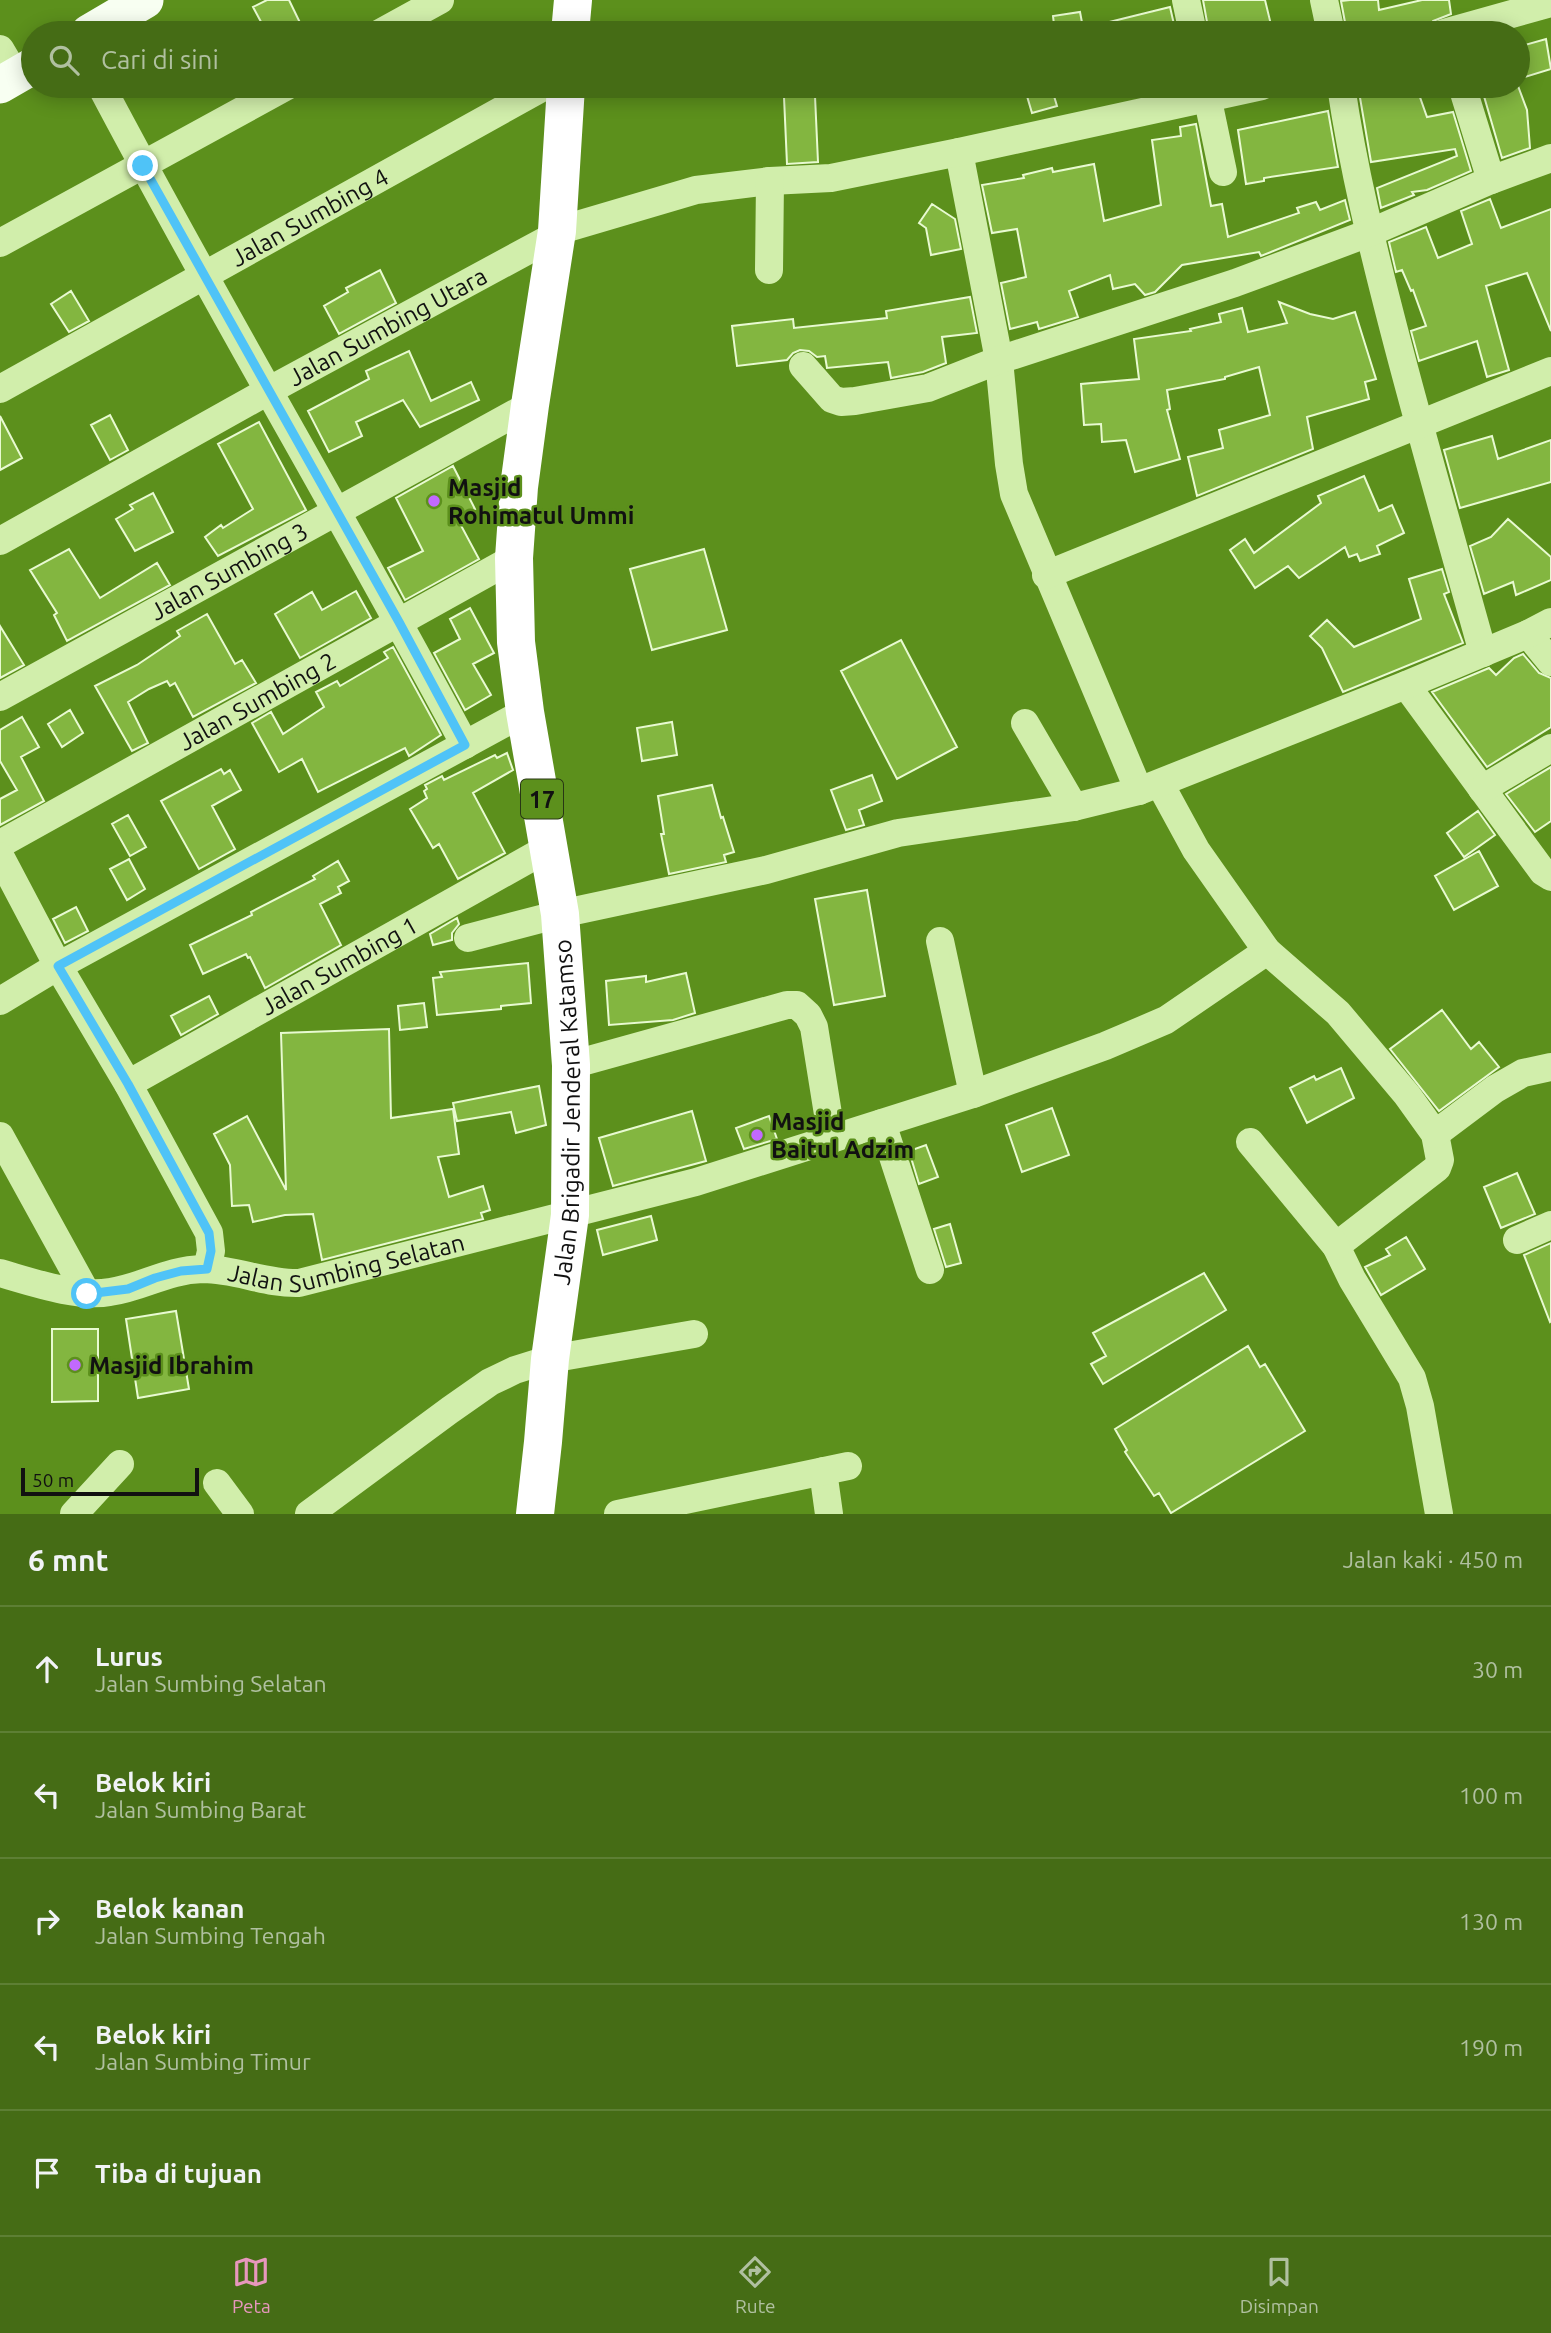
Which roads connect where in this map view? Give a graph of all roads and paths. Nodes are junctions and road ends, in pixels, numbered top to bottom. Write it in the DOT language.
graph roads {
  1 [pos="145,0"];
  2 [pos="440,0"];
  3 [pos="573,0"];
  4 [pos="1186,0"];
  5 [pos="1324,0"];
  6 [pos="1551,3"];
  7 [pos="1475,12"];
  8 [pos="109,21"];
  9 [pos="402,21"];
  10 [pos="571,21"];
  11 [pos="1190,21"];
  12 [pos="1328,21"];
  13 [pos="107,98"];
  14 [pos="265,98"];
  15 [pos="523,98"];
  16 [pos="565,98"];
  17 [pos="1181,98"];
  18 [pos="1207,98"];
  19 [pos="1343,98"];
  20 [pos="1466,98"];
  21 [pos="959,152"];
  22 [pos="1551,158"];
  23 [pos="143,166"];
  24 [pos="1223,172"];
  25 [pos="1491,180"];
  26 [pos="770,181"];
  27 [pos="556,233"];
  28 [pos="1369,233"];
  29 [pos="0,243"];
  30 [pos="769,270"];
  31 [pos="203,275"];
  32 [pos="999,360"];
  33 [pos="803,366"];
  34 [pos="1551,371"];
  35 [pos="0,389"];
  36 [pos="268,390"];
  37 [pos="530,405"];
  38 [pos="1419,425"];
  39 [pos="335,512"];
  40 [pos="0,541"];
  41 [pos="514,558"];
  42 [pos="1046,575"];
  43 [pos="399,622"];
  44 [pos="1540,628"];
  45 [pos="1483,653"];
  46 [pos="1551,662"];
  47 [pos="1406,685"];
  48 [pos="0,697"];
  49 [pos="526,712"];
  50 [pos="1026,723"];
  51 [pos="465,745"];
  52 [pos="1551,748"];
  53 [pos="1150,787"];
  54 [pos="1482,789"];
  55 [pos="1074,807"];
  56 [pos="0,844"];
  57 [pos="550,847"];
  58 [pos="0,856"];
  59 [pos="1551,877"];
  60 [pos="560,914"];
  61 [pos="468,938"];
  62 [pos="940,941"];
  63 [pos="1267,951"];
  64 [pos="58,966"];
  65 [pos="0,1001"];
  66 [pos="571,1065"];
  67 [pos="1551,1068"];
  68 [pos="128,1084"];
  69 [pos="973,1094"];
  70 [pos="882,1123"];
  71 [pos="1435,1134"];
  72 [pos="0,1136"];
  73 [pos="832,1139"];
  74 [pos="1250,1142"];
  75 [pos="570,1215"];
  76 [pos="1551,1225"];
  77 [pos="1517,1240"];
  78 [pos="1336,1246"];
  79 [pos="207,1269"];
  80 [pos="930,1270"];
  81 [pos="0,1273"];
  82 [pos="87,1294"];
  83 [pos="694,1334"];
  84 [pos="550,1359"];
  85 [pos="120,1464"];
  86 [pos="217,1483"];
  87 [pos="669,1508"];
  88 [pos="74,1514"];
  89 [pos="240,1514"];
  90 [pos="309,1514"];
  91 [pos="535,1514"];
  92 [pos="618,1514"];
  93 [pos="829,1514"];
  94 [pos="1439,1514"];
  1 -- 8 [label="main road"];
  2 -- 9 [label="street"];
  3 -- 10 [label="highway"];
  4 -- 11 [label="street"];
  5 -- 12 [label="street"];
  6 -- 7 [label="street"];
  13 -- 23 [label="street"];
  14 -- 23 [label="street"];
  15 -- 31 [label="street, Jalan Sumbing 4"];
  16 -- 27 [label="highway, Jalan Brigadir Jenderal Katamso / 17"];
  17 -- 21 [label="street, Jalan Sumbing Utara"];
  18 -- 24 [label="street"];
  19 -- 28 [label="street"];
  20 -- 25 [label="street"];
  21 -- 26 [label="street, Jalan Sumbing Utara"];
  21 -- 32 [label="street"];
  22 -- 25 [label="street"];
  23 -- 29 [label="street"];
  23 -- 31 [label="street"];
  25 -- 28 [label="street"];
  26 -- 27 [label="street, Jalan Sumbing Utara"];
  26 -- 30 [label="street"];
  27 -- 36 [label="street, Jalan Sumbing Utara"];
  27 -- 37 [label="highway, Jalan Brigadir Jenderal Katamso / 17"];
  28 -- 32 [label="street"];
  28 -- 38 [label="street"];
  31 -- 35 [label="street, Jalan Sumbing 4"];
  31 -- 36 [label="street"];
  32 -- 33 [label="street"];
  32 -- 42 [label="street"];
  34 -- 38 [label="street"];
  36 -- 39 [label="street"];
  36 -- 40 [label="street, Jalan Sumbing Utara"];
  37 -- 39 [label="street, Jalan Sumbing 3"];
  37 -- 41 [label="highway, Jalan Brigadir Jenderal Katamso / 17"];
  38 -- 42 [label="street"];
  38 -- 45 [label="street"];
  39 -- 43 [label="street"];
  39 -- 48 [label="street, Jalan Sumbing 3"];
  41 -- 43 [label="street, Jalan Sumbing 2"];
  41 -- 49 [label="highway, Jalan Brigadir Jenderal Katamso / 17"];
  42 -- 53 [label="street"];
  43 -- 51 [label="street"];
  43 -- 56 [label="street, Jalan Sumbing 2"];
  44 -- 45 [label="street"];
  44 -- 46 [label="street"];
  45 -- 47 [label="street"];
  47 -- 53 [label="street"];
  47 -- 54 [label="street"];
  49 -- 51 [label="street"];
  49 -- 57 [label="highway, Jalan Brigadir Jenderal Katamso / 17"];
  50 -- 55 [label="street"];
  51 -- 64 [label="street"];
  52 -- 54 [label="street"];
  53 -- 55 [label="street"];
  53 -- 63 [label="street"];
  54 -- 59 [label="street"];
  55 -- 60 [label="street"];
  57 -- 60 [label="highway, Jalan Brigadir Jenderal Katamso / 17"];
  57 -- 68 [label="street, Jalan Sumbing 1"];
  58 -- 64 [label="street"];
  60 -- 61 [label="street"];
  60 -- 66 [label="highway, Jalan Brigadir Jenderal Katamso / 17"];
  62 -- 69 [label="street"];
  63 -- 69 [label="street, Jalan Sumbing Selatan"];
  63 -- 71 [label="street"];
  64 -- 65 [label="street"];
  64 -- 68 [label="street"];
  66 -- 73 [label="street"];
  66 -- 75 [label="highway, Jalan Brigadir Jenderal Katamso / 17"];
  67 -- 71 [label="street"];
  68 -- 79 [label="street"];
  69 -- 70 [label="street, Jalan Sumbing Selatan"];
  70 -- 73 [label="street, Jalan Sumbing Selatan"];
  70 -- 80 [label="street"];
  71 -- 78 [label="street"];
  72 -- 82 [label="street"];
  73 -- 75 [label="street, Jalan Sumbing Selatan"];
  74 -- 78 [label="street"];
  75 -- 79 [label="street, Jalan Sumbing Selatan"];
  75 -- 84 [label="highway, Jalan Brigadir Jenderal Katamso / 17"];
  76 -- 77 [label="street"];
  78 -- 94 [label="street"];
  79 -- 82 [label="street, Jalan Sumbing Selatan"];
  81 -- 82 [label="street, Jalan Sumbing Selatan"];
  83 -- 84 [label="street"];
  84 -- 90 [label="street"];
  84 -- 91 [label="highway, Jalan Brigadir Jenderal Katamso / 17"];
  85 -- 88 [label="street"];
  86 -- 89 [label="street"];
  87 -- 92 [label="street"];
  87 -- 93 [label="street"];
}
